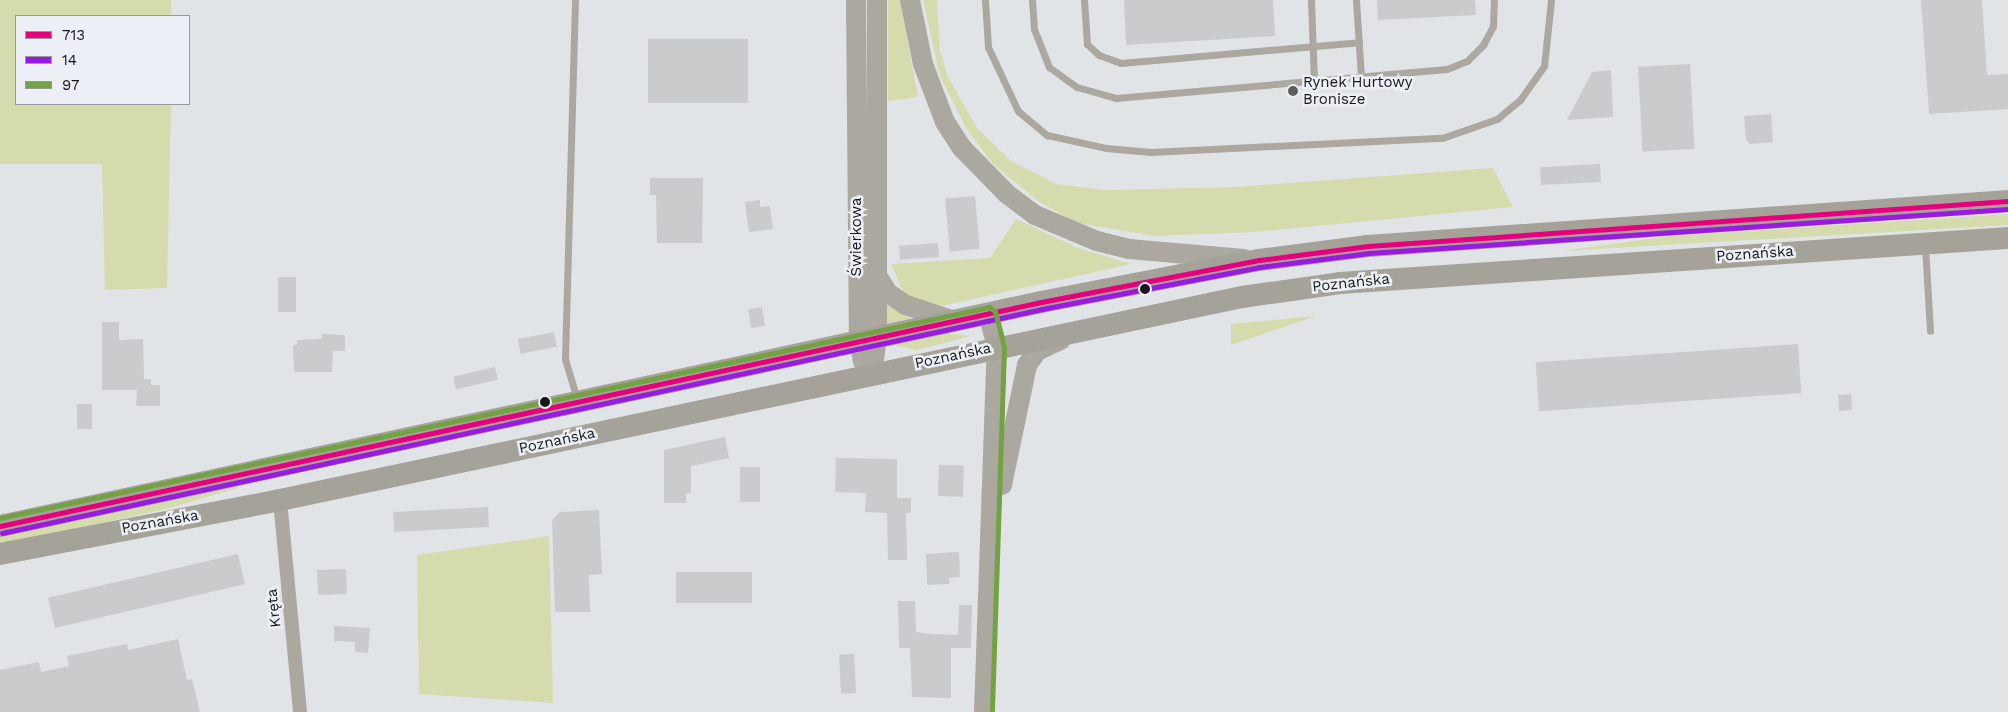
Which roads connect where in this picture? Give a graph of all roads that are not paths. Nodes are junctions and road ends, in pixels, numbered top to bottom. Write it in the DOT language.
graph roads {
  1 [pos="575,0"];
  2 [pos="856,0"];
  3 [pos="877,0"];
  4 [pos="910,0"];
  5 [pos="985,0"];
  6 [pos="1032,0"];
  7 [pos="1084,0"];
  8 [pos="1311,0"];
  9 [pos="1356,0"];
  10 [pos="1494,0"];
  11 [pos="1551,0"];
  12 [pos="1359,42"];
  13 [pos="1313,46"];
  14 [pos="1361,77"];
  15 [pos="1314,80"];
  16 [pos="2008,201"];
  17 [pos="2008,238"];
  18 [pos="1925,243"];
  19 [pos="1258,260"];
  20 [pos="877,276"];
  21 [pos="988,314"];
  22 [pos="954,321"];
  23 [pos="1085,328"];
  24 [pos="1930,331"];
  25 [pos="868,340"];
  26 [pos="996,347"];
  27 [pos="872,373"];
  28 [pos="578,402"];
  29 [pos="280,500"];
  30 [pos="0,526"];
  31 [pos="0,554"];
  32 [pos="989,564"];
  33 [pos="300,712"];
  34 [pos="984,712"];
  1 -- 28 [label="lane"];
  2 -- 25 [label="street, Świerkowa"];
  3 -- 20 [label="street, Świerkowa"];
  4 -- 19 [label="street"];
  5 -- 11 [label="lane"];
  6 -- 15 [label="lane"];
  7 -- 13 [label="lane"];
  8 -- 13 [label="lane"];
  9 -- 12 [label="lane"];
  10 -- 14 [label="lane"];
  12 -- 13 [label="lane"];
  12 -- 14 [label="lane"];
  13 -- 15 [label="lane"];
  14 -- 15 [label="lane"];
  16 -- 19 [label="main road, Poznańska"];
  17 -- 18 [label="main road, Poznańska"];
  18 -- 23 [label="main road, Poznańska"];
  18 -- 24 [label="lane"];
  19 -- 21 [label="main road, Poznańska"];
  20 -- 22 [label="street, Świerkowa"];
  20 -- 25 [label="street, Świerkowa"];
  21 -- 22 [label="main road, Poznańska"];
  21 -- 26 [label="street"];
  22 -- 25 [label="main road, Poznańska"];
  23 -- 26 [label="main road, Poznańska"];
  23 -- 32 [label="street"];
  25 -- 27 [label="street, Świerkowa"];
  25 -- 28 [label="main road, Poznańska"];
  26 -- 27 [label="main road, Poznańska"];
  26 -- 32 [label="street"];
  27 -- 29 [label="main road, Poznańska"];
  28 -- 30 [label="main road, Poznańska"];
  29 -- 31 [label="main road, Poznańska"];
  29 -- 33 [label="street, Kręta"];
  32 -- 34 [label="street"];
}
